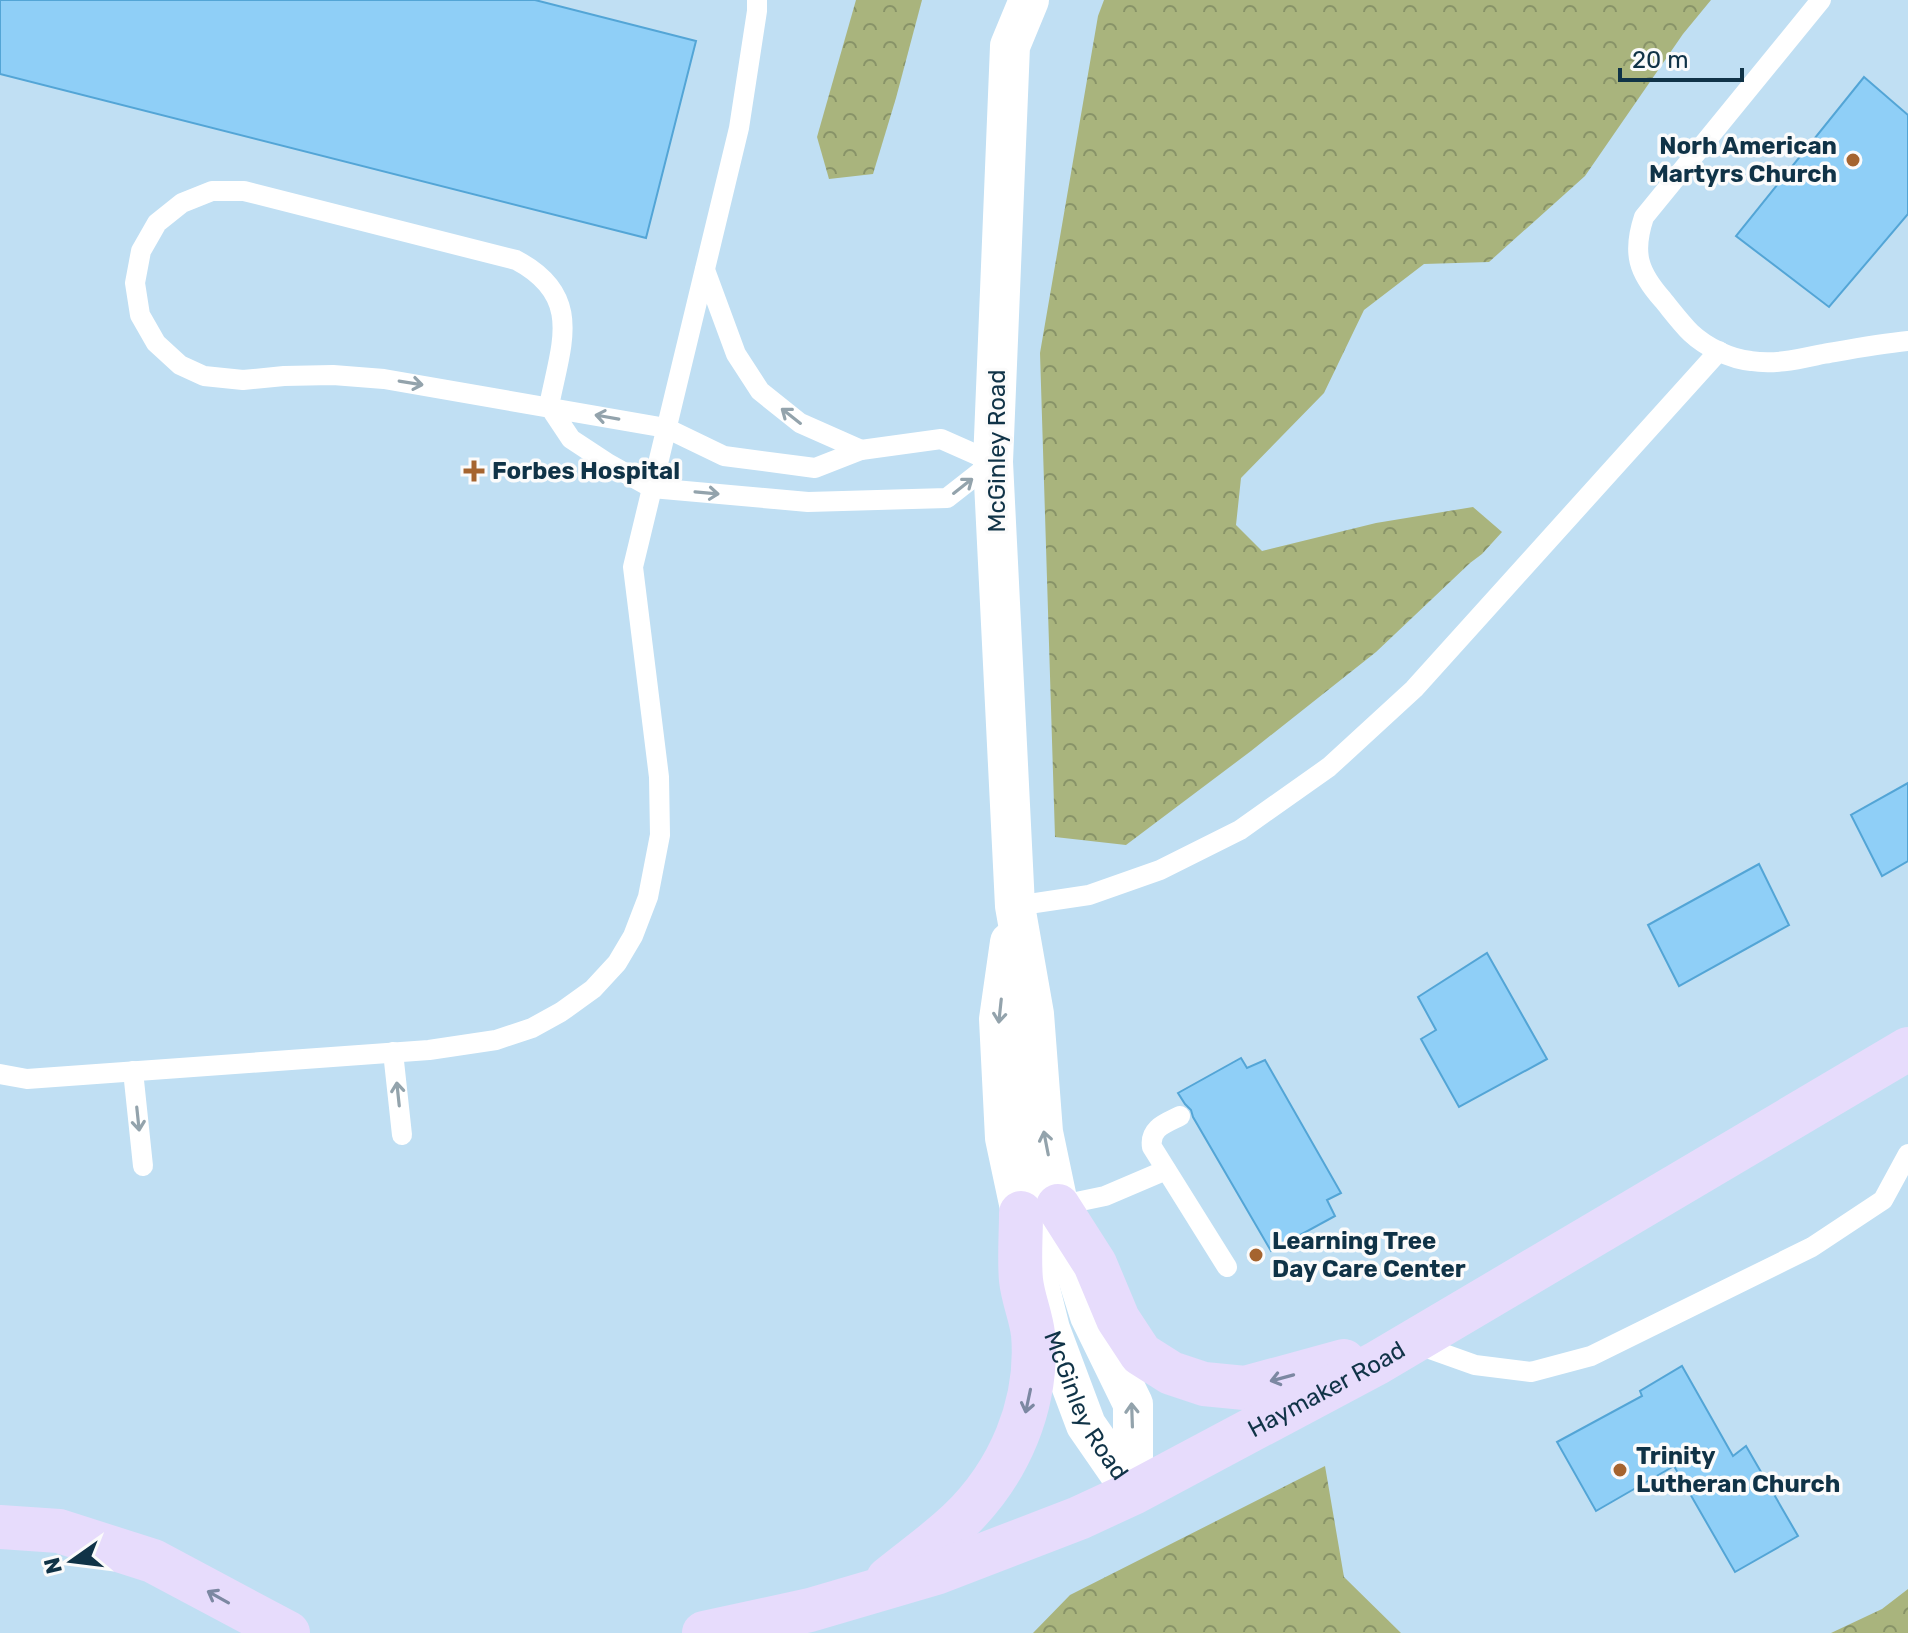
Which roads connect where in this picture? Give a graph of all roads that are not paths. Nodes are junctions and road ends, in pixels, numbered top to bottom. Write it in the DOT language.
graph roads {
  1 [pos="757,0"];
  2 [pos="1029,0"];
  3 [pos="1821,0"];
  4 [pos="705,270"];
  5 [pos="1908,341"];
  6 [pos="1719,351"];
  7 [pos="549,406"];
  8 [pos="666,428"];
  9 [pos="861,450"];
  10 [pos="993,462"];
  11 [pos="652,488"];
  12 [pos="1015,906"];
  13 [pos="393,1052"];
  14 [pos="1907,1055"];
  15 [pos="133,1071"];
  16 [pos="0,1074"];
  17 [pos="1180,1116"];
  18 [pos="402,1135"];
  19 [pos="1908,1154"];
  20 [pos="143,1166"];
  21 [pos="1166,1170"];
  22 [pos="1040,1210"];
  23 [pos="1227,1267"];
  24 [pos="1412,1342"];
  25 [pos="1133,1493"];
  26 [pos="0,1527"];
  27 [pos="873,1592"];
  28 [pos="288,1633"];
  29 [pos="704,1633"];
  1 -- 4 [label="lane"];
  2 -- 10 [label="street, McGinley Road"];
  3 -- 6 [label="lane"];
  4 -- 8 [label="lane"];
  9 -- 4 [label="lane, one-way"];
  5 -- 6 [label="lane"];
  6 -- 12 [label="lane"];
  7 -- 7 [label="lane, one-way"];
  8 -- 7 [label="lane, one-way"];
  7 -- 11 [label="lane"];
  8 -- 9 [label="lane"];
  8 -- 11 [label="lane"];
  9 -- 10 [label="lane"];
  11 -- 10 [label="lane, one-way"];
  10 -- 12 [label="street, McGinley Road"];
  11 -- 13 [label="lane"];
  12 -- 22 [label="street, McGinley Road"];
  13 -- 15 [label="lane"];
  18 -- 13 [label="lane, one-way"];
  14 -- 24 [label="main road, Haymaker Road"];
  15 -- 16 [label="lane"];
  15 -- 20 [label="lane, one-way"];
  17 -- 21 [label="lane"];
  19 -- 24 [label="lane"];
  21 -- 22 [label="lane"];
  21 -- 23 [label="lane"];
  24 -- 22 [label="main road, one-way"];
  22 -- 25 [label="street, McGinley Road"];
  22 -- 27 [label="main road, one-way"];
  24 -- 25 [label="main road, Haymaker Road"];
  25 -- 27 [label="main road, Haymaker Road"];
  28 -- 26 [label="main road, one-way"];
  27 -- 29 [label="main road, Haymaker Road"];
}
